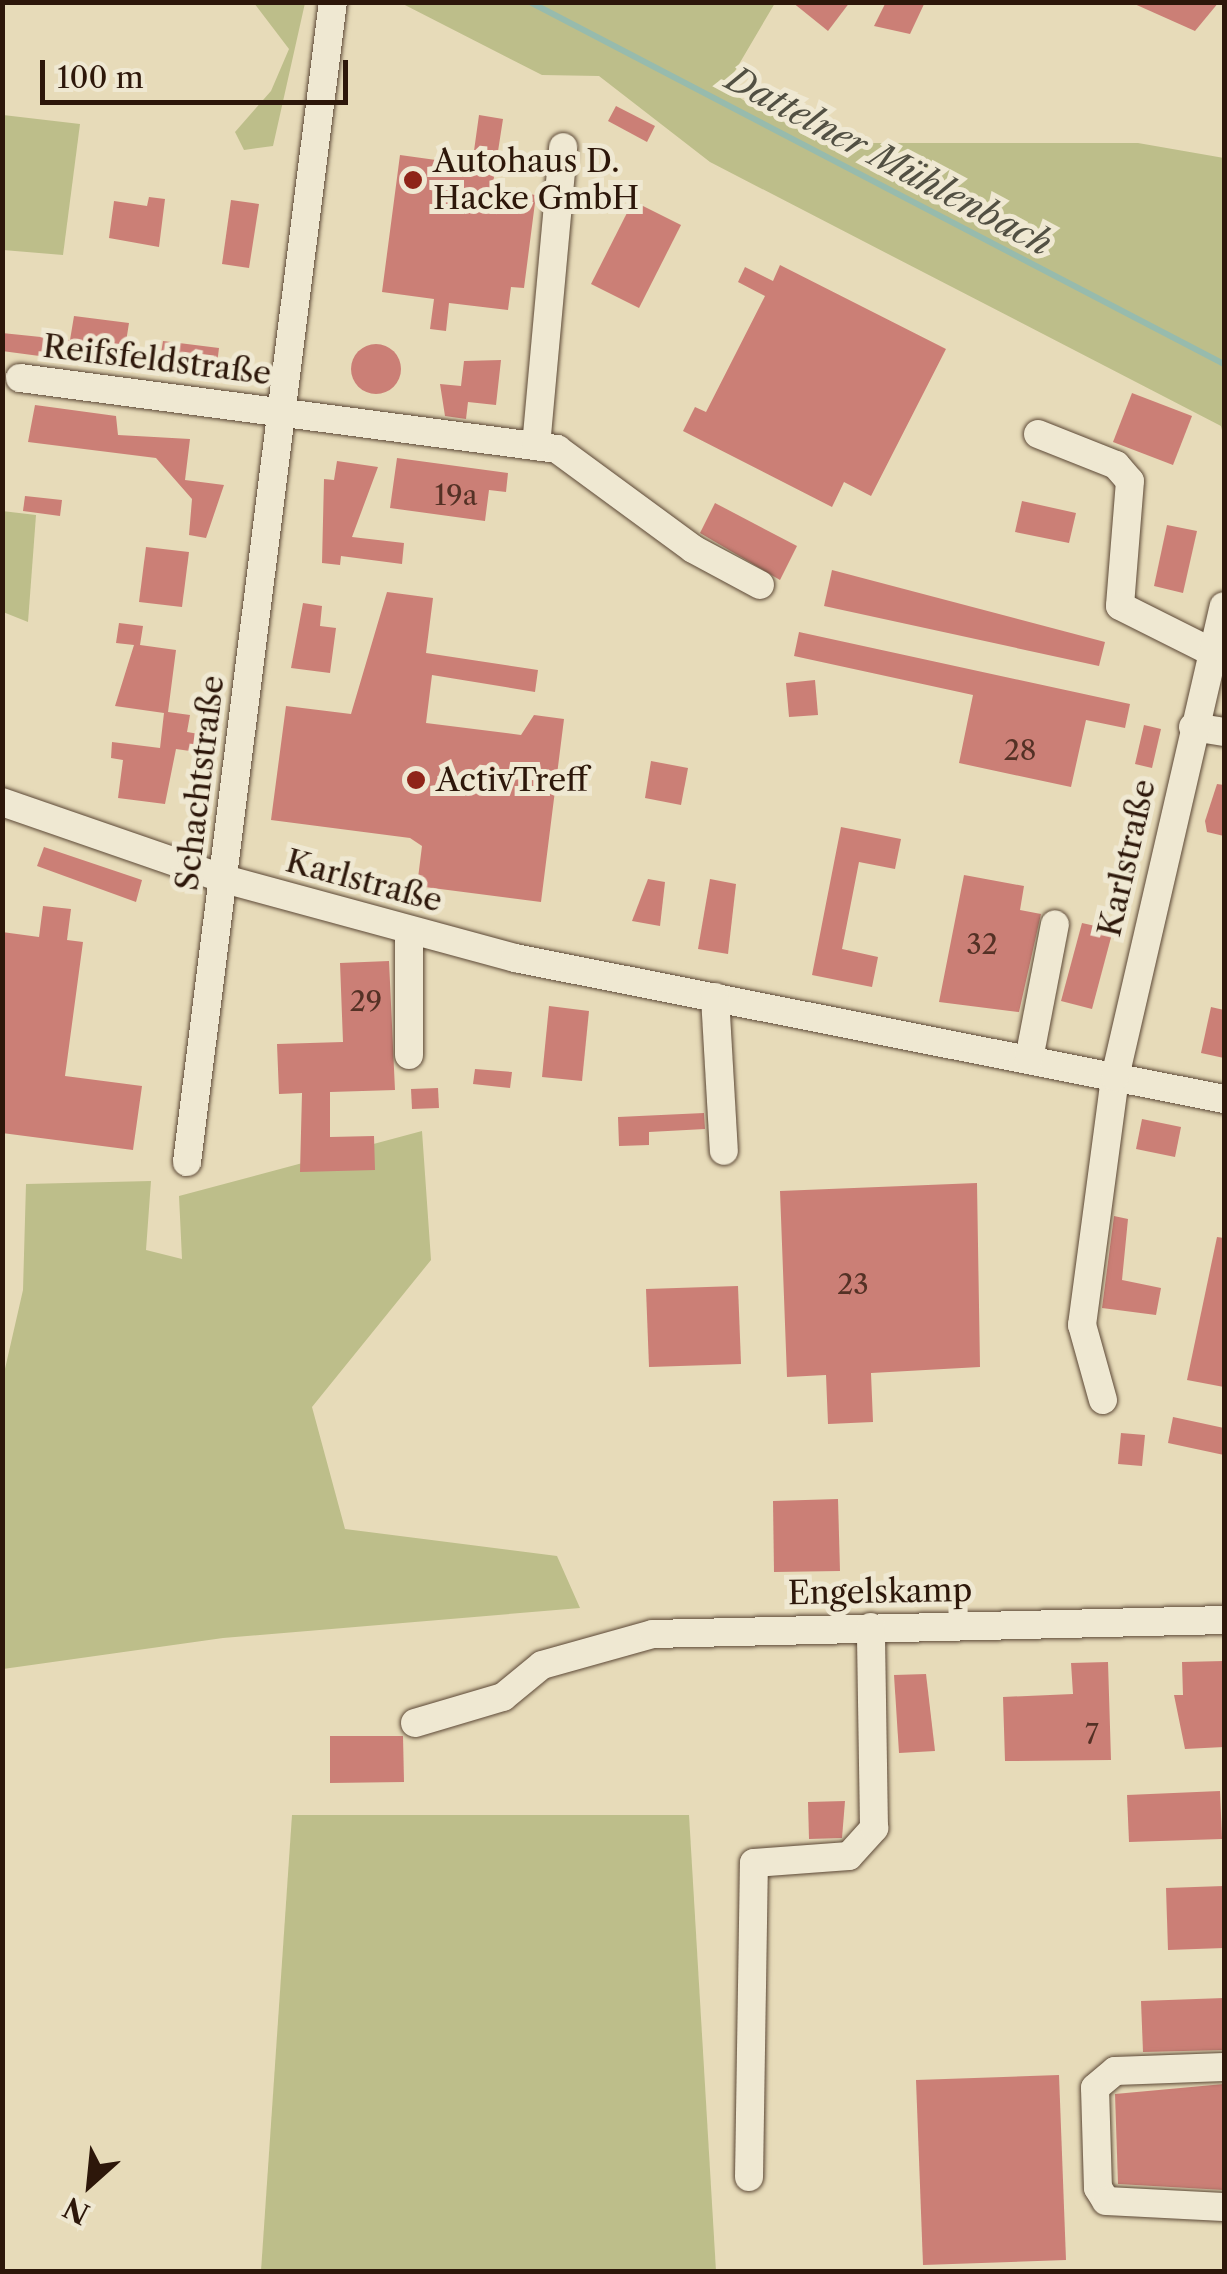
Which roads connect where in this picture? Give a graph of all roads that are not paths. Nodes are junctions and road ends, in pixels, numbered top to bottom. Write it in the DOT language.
graph roads {
  1 [pos="333,2"];
  2 [pos="563,147"];
  3 [pos="20,378"];
  4 [pos="284,412"];
  5 [pos="1038,434"];
  6 [pos="547,447"];
  7 [pos="760,585"];
  8 [pos="1222,618"];
  9 [pos="1217,657"];
  10 [pos="1193,727"];
  11 [pos="1224,732"];
  12 [pos="2,802"];
  13 [pos="224,879"];
  14 [pos="1055,924"];
  15 [pos="409,930"];
  16 [pos="716,997"];
  17 [pos="409,1055"];
  18 [pos="1029,1060"];
  19 [pos="1115,1077"];
  20 [pos="1224,1099"];
  21 [pos="724,1151"];
  22 [pos="188,1162"];
  23 [pos="1103,1400"];
  24 [pos="1224,1620"];
  25 [pos="871,1628"];
  26 [pos="414,1723"];
  27 [pos="1224,2067"];
  28 [pos="748,2177"];
  29 [pos="1224,2207"];
  1 -- 4 [label="street, Schachtstraße"];
  2 -- 6 [label="street"];
  3 -- 4 [label="street, Reifsfeldstraße"];
  4 -- 6 [label="street"];
  4 -- 13 [label="street, Schachtstraße"];
  5 -- 9 [label="street"];
  6 -- 7 [label="street"];
  8 -- 9 [label="street, Karlstraße"];
  9 -- 10 [label="street, Karlstraße"];
  10 -- 11 [label="street"];
  10 -- 19 [label="street, Karlstraße"];
  12 -- 13 [label="street, Karlstraße"];
  13 -- 15 [label="street, Karlstraße"];
  13 -- 22 [label="street, Schachtstraße"];
  14 -- 18 [label="street"];
  15 -- 16 [label="street, Karlstraße"];
  15 -- 17 [label="street"];
  16 -- 18 [label="street, Karlstraße"];
  16 -- 21 [label="street"];
  18 -- 19 [label="street, Karlstraße"];
  19 -- 20 [label="street, Karlstraße"];
  19 -- 23 [label="street"];
  24 -- 25 [label="street, Engelskamp"];
  25 -- 26 [label="street, Engelskamp"];
  25 -- 28 [label="street"];
  27 -- 29 [label="street"];
}
